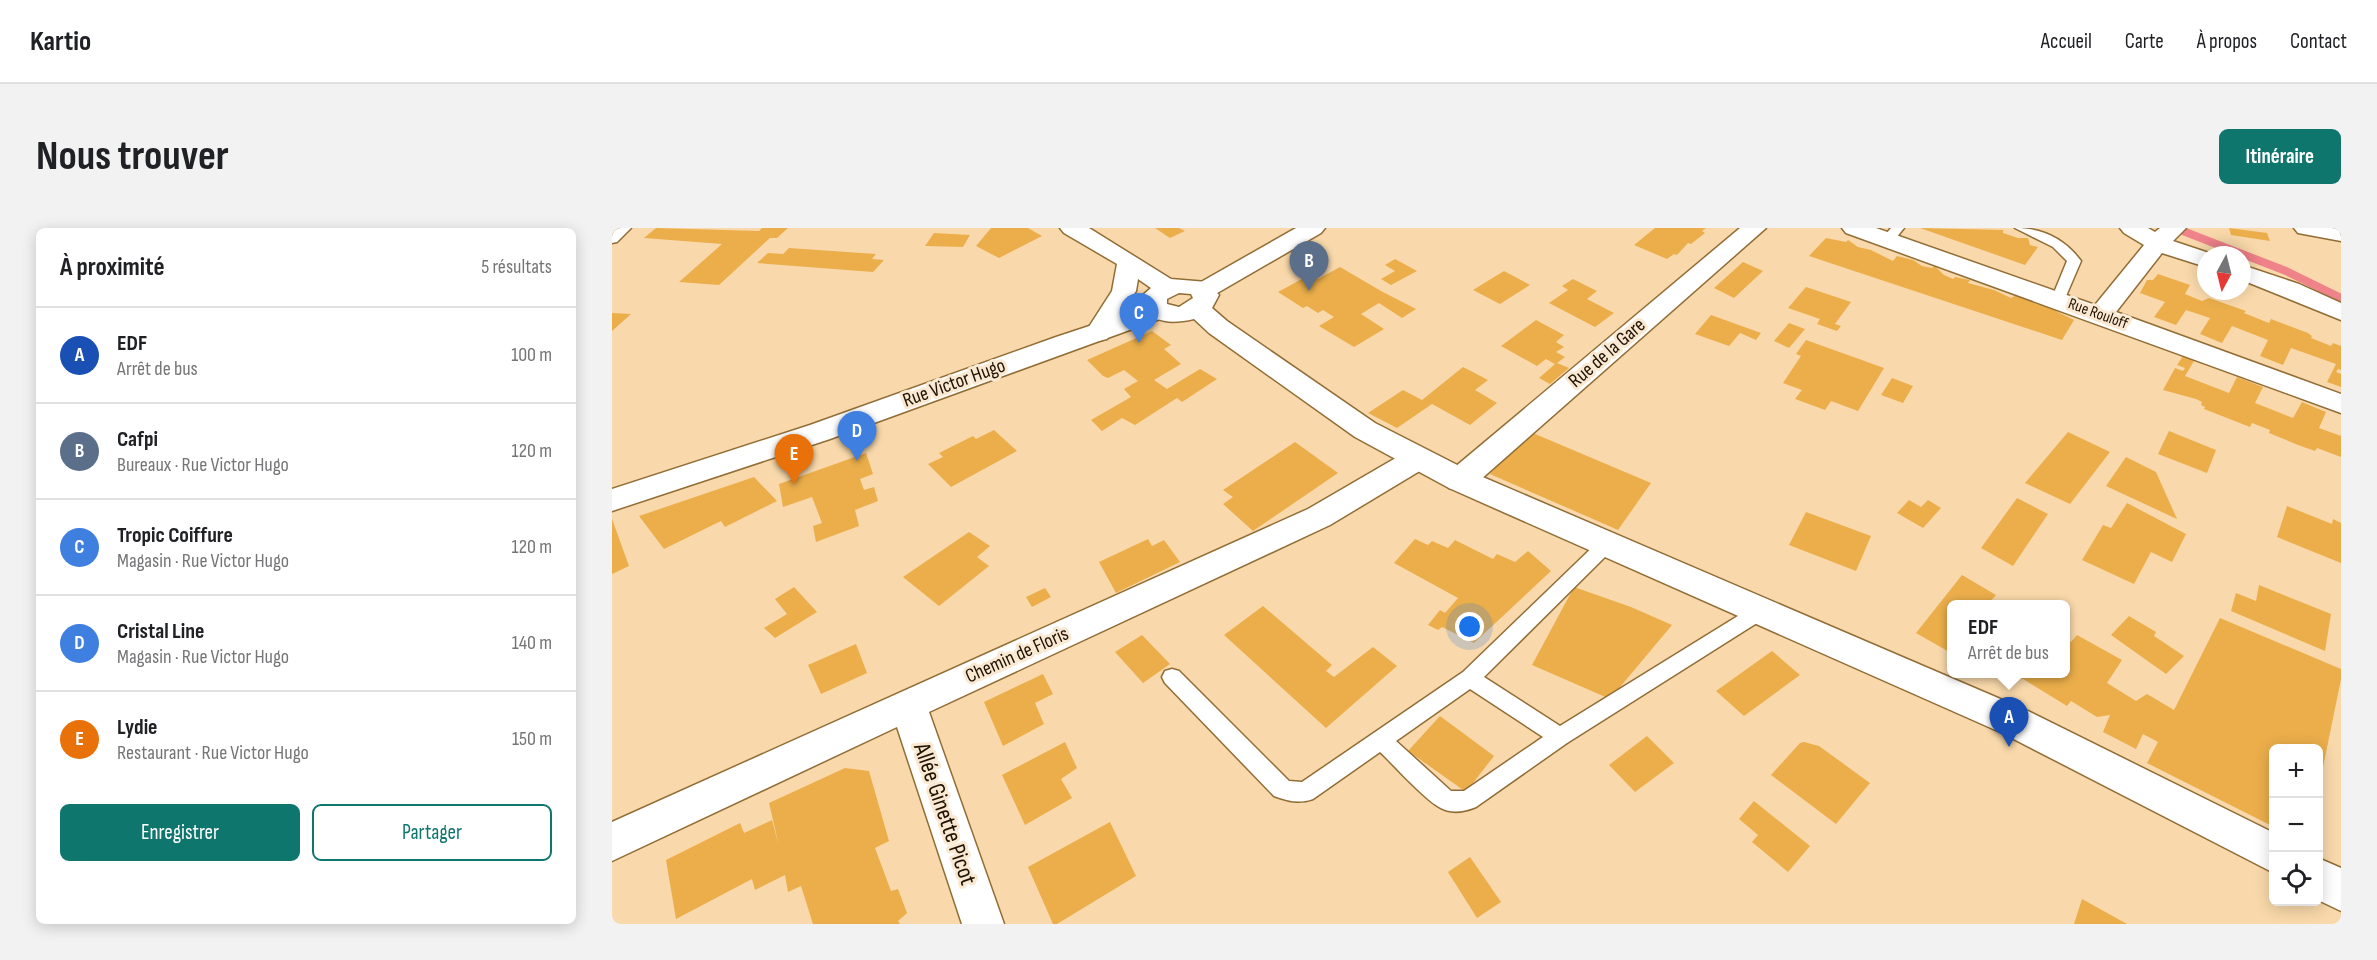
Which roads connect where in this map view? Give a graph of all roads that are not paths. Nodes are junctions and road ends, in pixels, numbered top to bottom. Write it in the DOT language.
graph roads {
  1 [pos="625,228"];
  2 [pos="1072,228"];
  3 [pos="1313,228"];
  4 [pos="1754,228"];
  5 [pos="1854,228"];
  6 [pos="2021,228"];
  7 [pos="2132,228"];
  8 [pos="2306,228"];
  9 [pos="1892,234"];
  10 [pos="2341,234"];
  11 [pos="2164,237"];
  12 [pos="612,239"];
  13 [pos="2197,255"];
  14 [pos="1130,263"];
  15 [pos="2251,275"];
  16 [pos="1163,299"];
  17 [pos="1200,299"];
  18 [pos="2058,300"];
  19 [pos="2341,312"];
  20 [pos="2100,315"];
  21 [pos="1098,333"];
  22 [pos="2341,404"];
  23 [pos="1417,459"];
  24 [pos="1460,480"];
  25 [pos="612,500"];
  26 [pos="1607,544"];
  27 [pos="1761,611"];
  28 [pos="1172,677"];
  29 [pos="1470,678"];
  30 [pos="908,705"];
  31 [pos="1560,737"];
  32 [pos="1381,740"];
  33 [pos="612,842"];
  34 [pos="2270,852"];
  35 [pos="2323,880"];
  36 [pos="2341,890"];
  37 [pos="983,924"];
  1 -- 12 [label="lane"];
  2 -- 14 [label="street"];
  3 -- 17 [label="street"];
  4 -- 24 [label="street, Rue de la Gare"];
  5 -- 9 [label="street, Rue Rouloff"];
  6 -- 18 [label="lane"];
  7 -- 11 [label="street"];
  8 -- 10 [label="street"];
  9 -- 18 [label="street, Rue Rouloff"];
  11 -- 13 [label="street"];
  11 -- 20 [label="street"];
  14 -- 16 [label="street"];
  14 -- 21 [label="street"];
  15 -- 19 [label="street"];
  16 -- 17 [label="street"];
  16 -- 21 [label="street, Rue Victor Hugo"];
  17 -- 23 [label="street"];
  18 -- 20 [label="street, Rue Rouloff"];
  20 -- 22 [label="street, Rue Rouloff"];
  21 -- 25 [label="street, Rue Victor Hugo"];
  23 -- 24 [label="street"];
  23 -- 30 [label="street, Chemin de Floris"];
  24 -- 26 [label="street"];
  26 -- 27 [label="street"];
  26 -- 29 [label="lane"];
  27 -- 31 [label="lane"];
  27 -- 34 [label="street"];
  28 -- 32 [label="lane"];
  29 -- 31 [label="lane"];
  29 -- 32 [label="lane"];
  30 -- 33 [label="street, Chemin de Floris"];
  30 -- 37 [label="street, Allée Ginette Picot"];
  31 -- 32 [label="lane"];
  35 -- 36 [label="street"];
}
